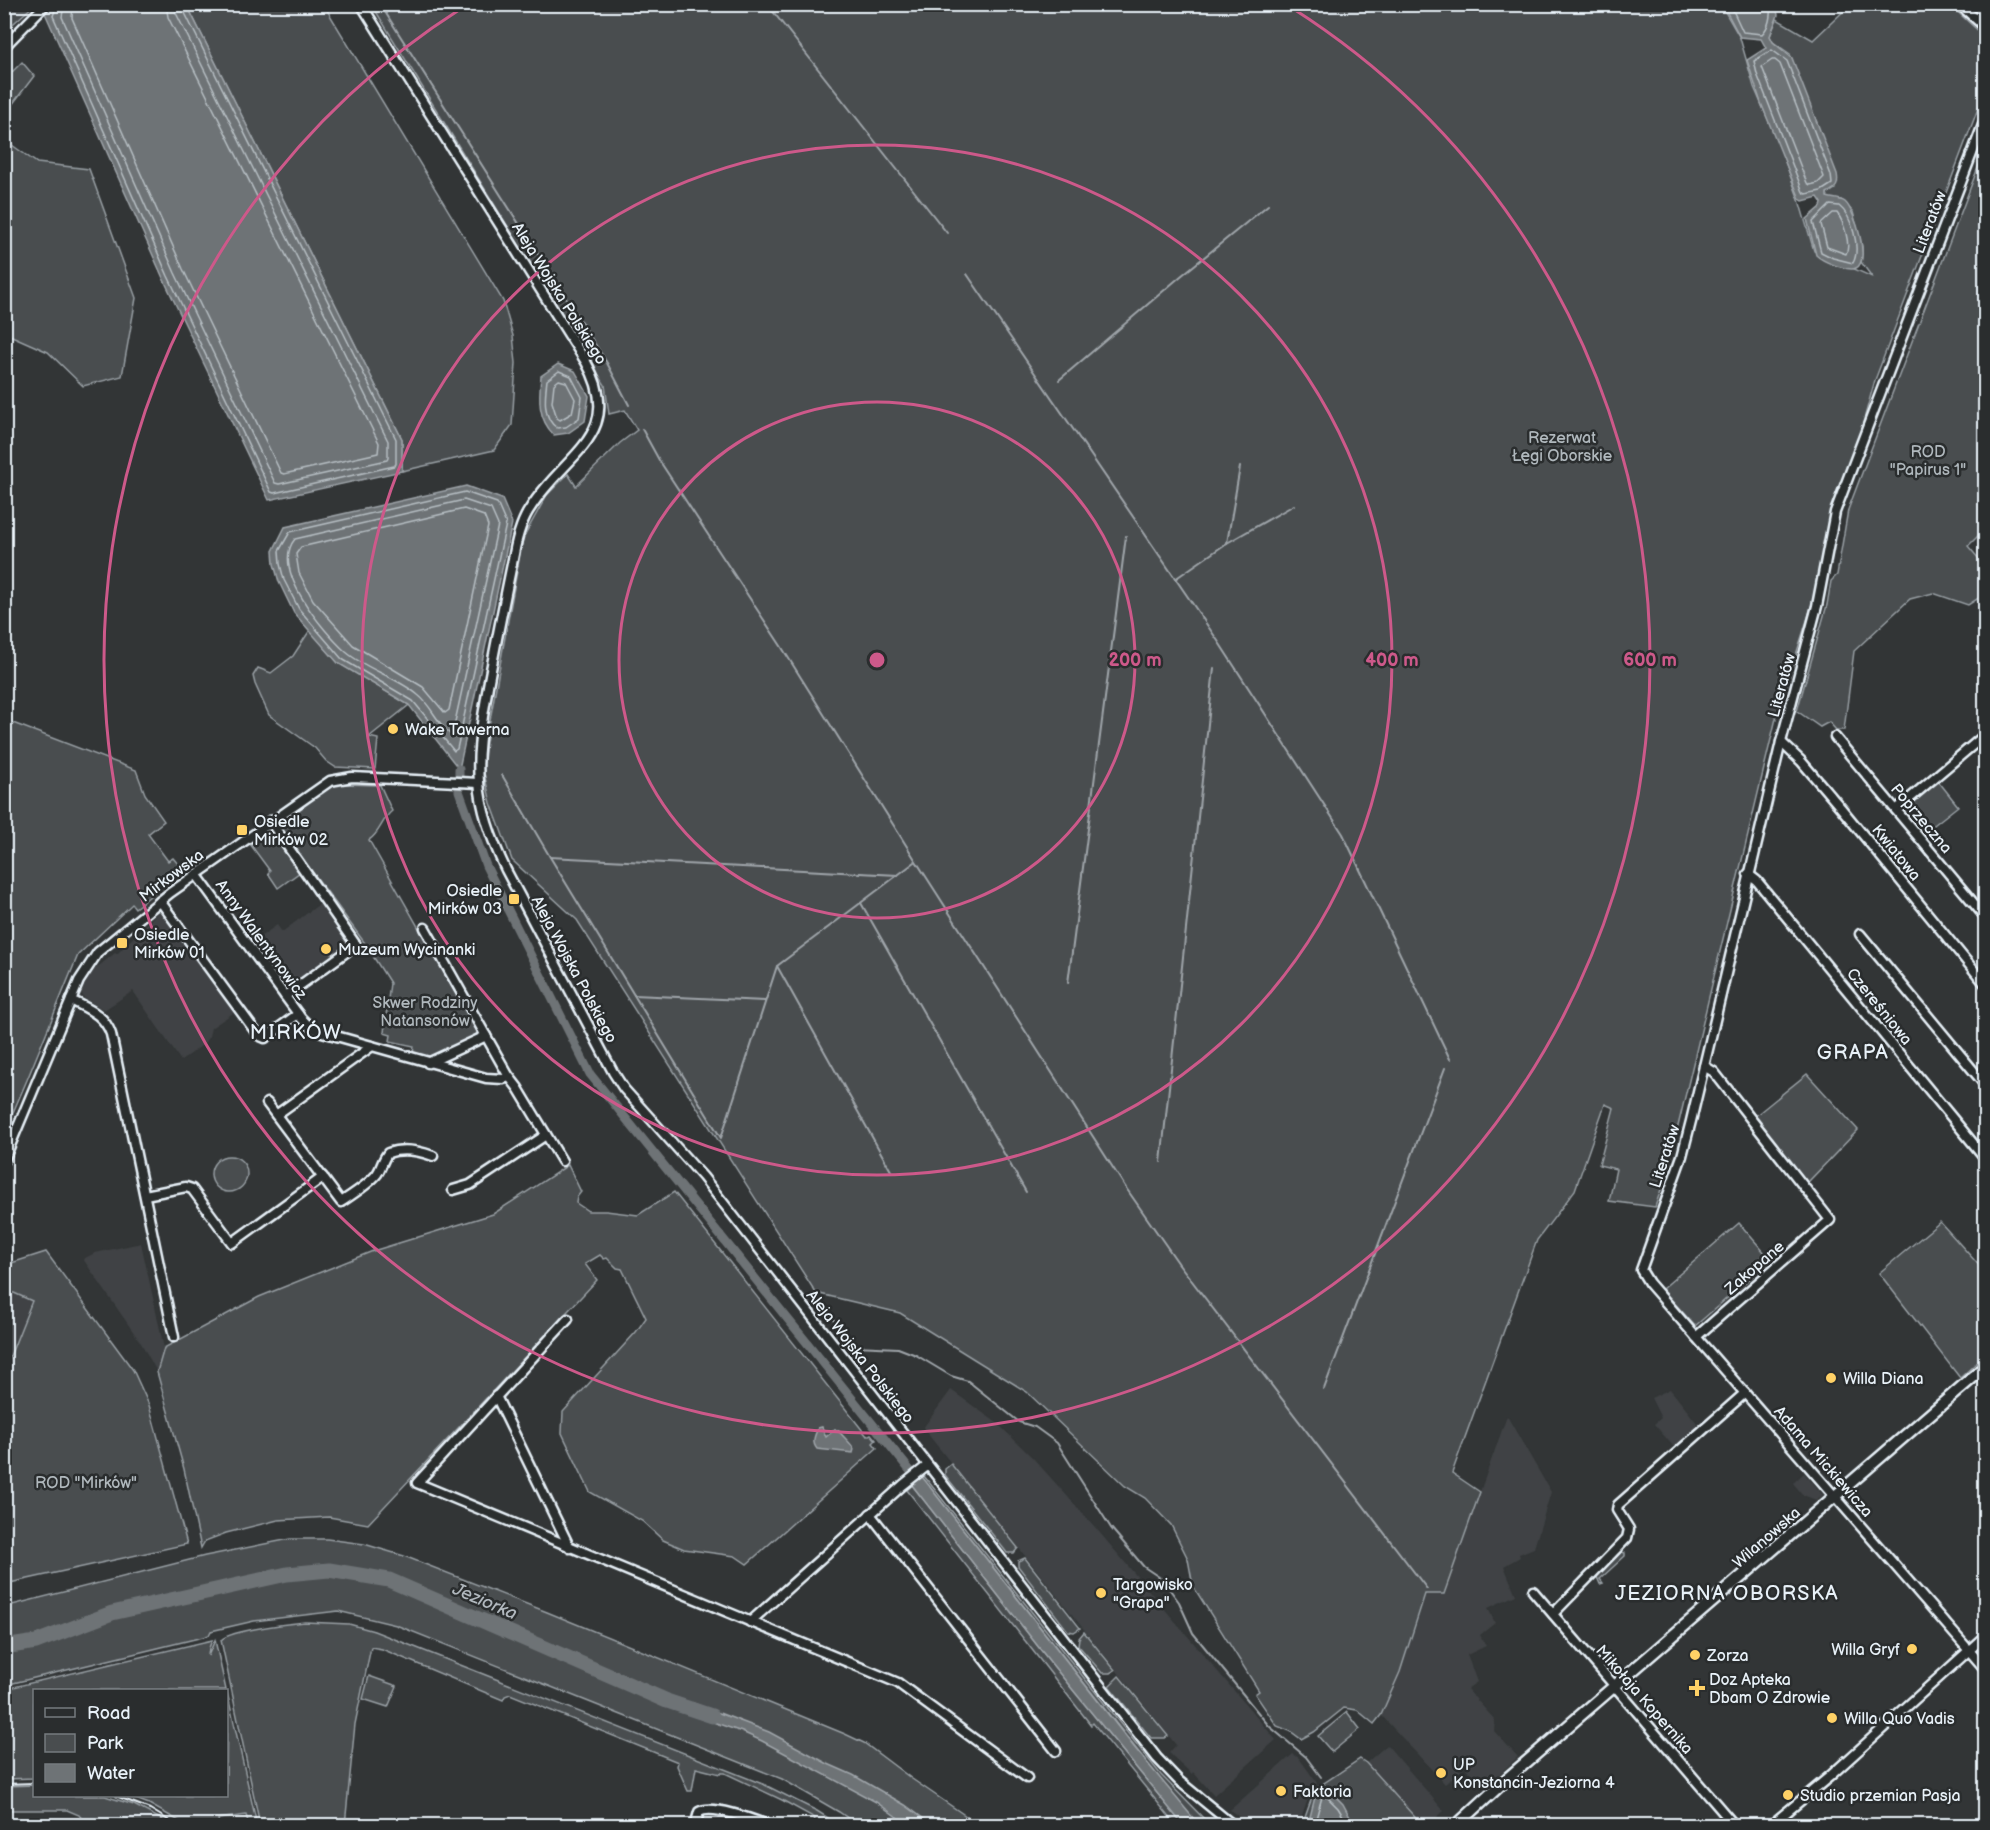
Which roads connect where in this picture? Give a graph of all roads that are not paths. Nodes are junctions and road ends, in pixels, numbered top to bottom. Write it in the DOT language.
graph roads {
  1 [pos="46,4"];
  2 [pos="361,4"];
  3 [pos="1959,4"];
  4 [pos="1986,28"];
  5 [pos="4,47"];
  6 [pos="1986,117"];
  7 [pos="1986,734"];
  8 [pos="1835,737"];
  9 [pos="1781,742"];
  10 [pos="479,783"];
  11 [pos="1896,810"];
  12 [pos="270,821"];
  13 [pos="196,874"];
  14 [pos="1749,874"];
  15 [pos="160,901"];
  16 [pos="1986,918"];
  17 [pos="425,928"];
  18 [pos="1860,934"];
  19 [pos="1986,985"];
  20 [pos="285,996"];
  21 [pos="71,1000"];
  22 [pos="298,1014"];
  23 [pos="486,1036"];
  24 [pos="372,1046"];
  25 [pos="428,1063"];
  26 [pos="1704,1066"];
  27 [pos="509,1077"];
  28 [pos="1986,1086"];
  29 [pos="267,1103"];
  30 [pos="276,1115"];
  31 [pos="546,1135"];
  32 [pos="433,1156"];
  33 [pos="1986,1159"];
  34 [pos="4,1160"];
  35 [pos="562,1161"];
  36 [pos="324,1177"];
  37 [pos="453,1190"];
  38 [pos="145,1195"];
  39 [pos="1641,1272"];
  40 [pos="568,1319"];
  41 [pos="174,1337"];
  42 [pos="1696,1337"];
  43 [pos="1986,1366"];
  44 [pos="1745,1394"];
  45 [pos="496,1396"];
  46 [pos="924,1468"];
  47 [pos="1835,1497"];
  48 [pos="870,1515"];
  49 [pos="570,1548"];
  50 [pos="1533,1591"];
  51 [pos="1553,1614"];
  52 [pos="750,1622"];
  53 [pos="1986,1635"];
  54 [pos="1968,1650"];
  55 [pos="1986,1670"];
  56 [pos="1615,1687"];
  57 [pos="1056,1751"];
  58 [pos="1027,1778"];
  59 [pos="695,1826"];
  60 [pos="770,1826"];
  61 [pos="1234,1826"];
  62 [pos="1456,1826"];
  63 [pos="1735,1826"];
  64 [pos="1770,1826"];
  1 -- 5 [label="street"];
  2 -- 10 [label="street, Aleja Wojska Polskiego"];
  3 -- 4 [label="street"];
  6 -- 9 [label="street, Literatów"];
  7 -- 11 [label="street"];
  8 -- 11 [label="street, Poprzeczna"];
  9 -- 14 [label="street, Literatów"];
  9 -- 19 [label="street, Kwiatowa"];
  10 -- 12 [label="street, Mirkowska"];
  10 -- 46 [label="street, Aleja Wojska Polskiego"];
  11 -- 16 [label="street, Poprzeczna"];
  12 -- 13 [label="street, Mirkowska"];
  12 -- 20 [label="street"];
  13 -- 15 [label="street, Mirkowska"];
  13 -- 20 [label="street, Anny Walentynowicz"];
  14 -- 26 [label="street, Literatów"];
  14 -- 33 [label="street, Czereśniowa"];
  15 -- 21 [label="street, Mirkowska"];
  15 -- 22 [label="street"];
  17 -- 23 [label="street"];
  18 -- 28 [label="street"];
  20 -- 22 [label="street, Anny Walentynowicz"];
  21 -- 34 [label="street, Mirkowska"];
  21 -- 38 [label="street"];
  22 -- 24 [label="street, Anny Walentynowicz"];
  23 -- 25 [label="street"];
  23 -- 27 [label="street"];
  24 -- 25 [label="street, Anny Walentynowicz"];
  24 -- 30 [label="street"];
  25 -- 27 [label="street, Anny Walentynowicz"];
  26 -- 39 [label="street, Literatów"];
  26 -- 42 [label="street, Zakopane"];
  27 -- 31 [label="street"];
  29 -- 30 [label="street"];
  30 -- 36 [label="street"];
  31 -- 35 [label="street"];
  31 -- 37 [label="street"];
  32 -- 36 [label="street"];
  36 -- 38 [label="street"];
  38 -- 41 [label="street"];
  39 -- 42 [label="street, Adama Mickiewicza"];
  40 -- 45 [label="street"];
  42 -- 44 [label="street, Adama Mickiewicza"];
  43 -- 47 [label="main road, Wilanowska"];
  44 -- 47 [label="street, Adama Mickiewicza"];
  44 -- 51 [label="street"];
  45 -- 49 [label="street"];
  45 -- 49 [label="street"];
  46 -- 48 [label="street"];
  46 -- 61 [label="street, Aleja Wojska Polskiego"];
  47 -- 54 [label="street, Adama Mickiewicza"];
  47 -- 56 [label="main road, Wilanowska"];
  48 -- 52 [label="street"];
  48 -- 57 [label="street"];
  49 -- 52 [label="street"];
  50 -- 51 [label="street, Mikołaja Kopernika"];
  51 -- 56 [label="street, Mikołaja Kopernika"];
  52 -- 58 [label="street"];
  53 -- 54 [label="street"];
  54 -- 55 [label="street, Adama Mickiewicza"];
  54 -- 64 [label="street"];
  56 -- 62 [label="main road, Wilanowska"];
  56 -- 63 [label="street, Mikołaja Kopernika"];
  59 -- 60 [label="street"];
}
